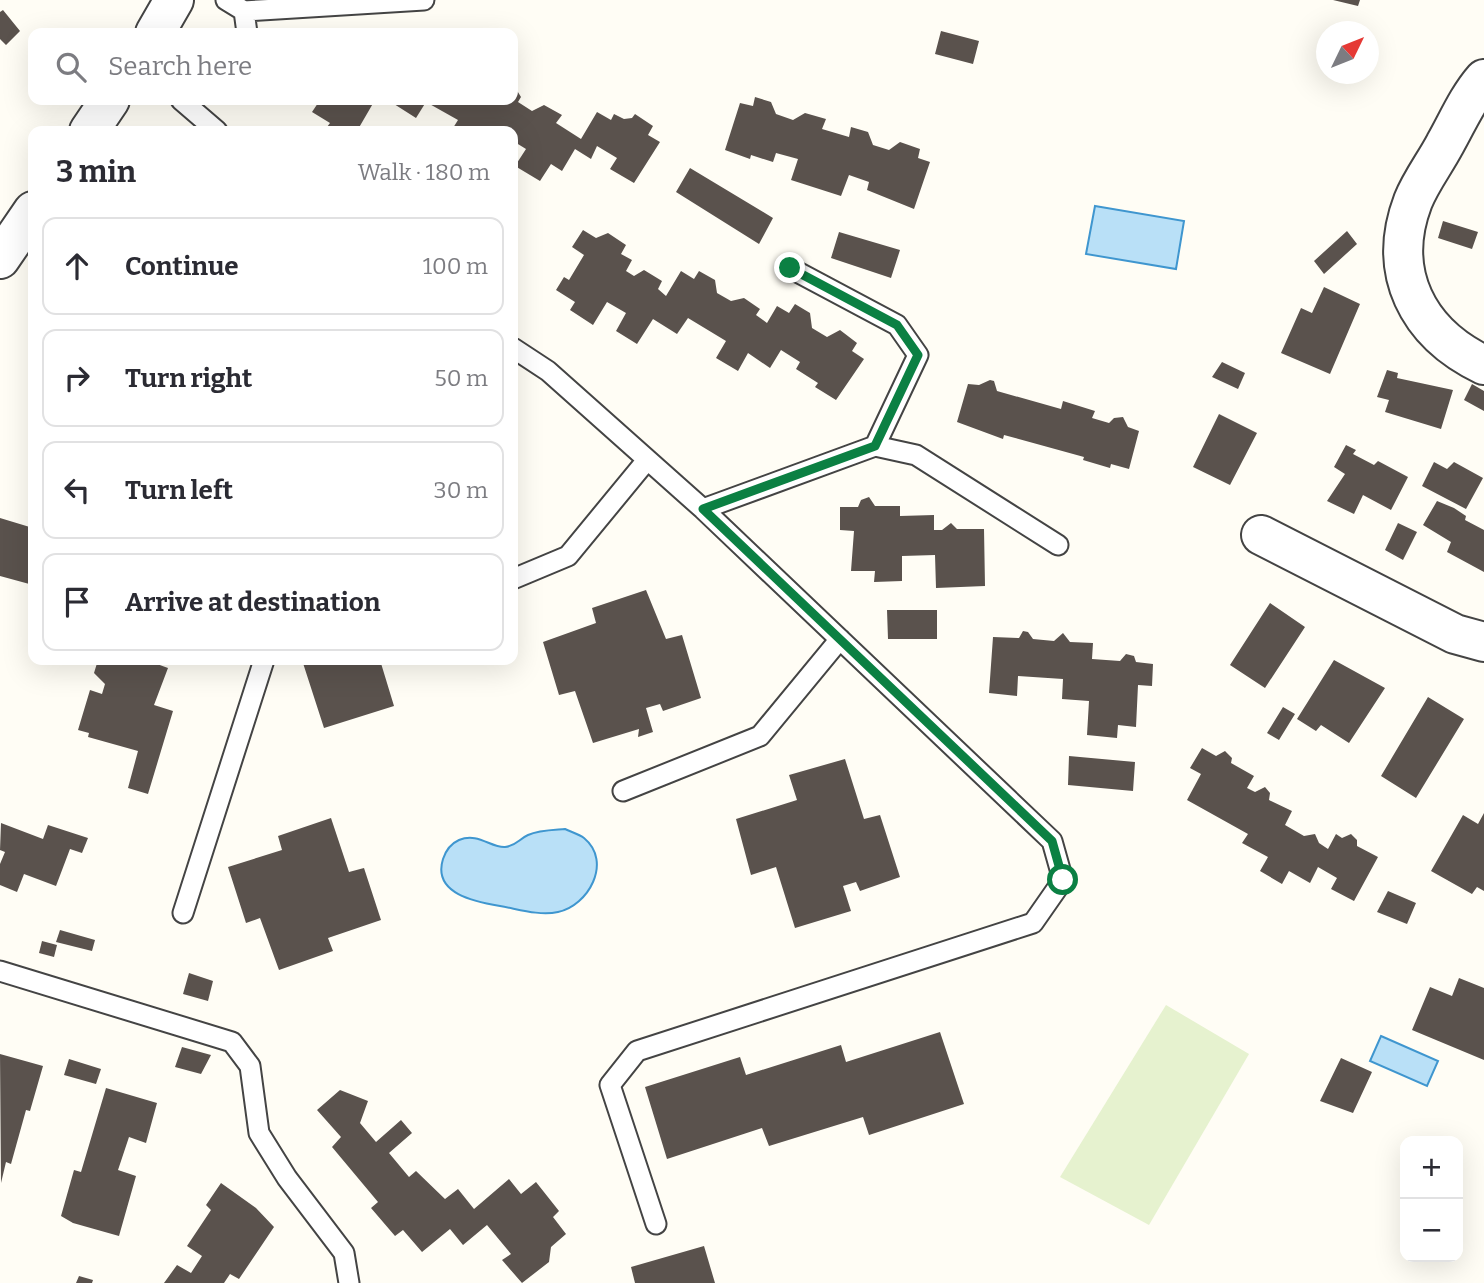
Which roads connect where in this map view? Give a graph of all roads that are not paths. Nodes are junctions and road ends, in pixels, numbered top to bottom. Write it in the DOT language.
graph roads {
  1 [pos="174,0"];
  2 [pos="226,0"];
  3 [pos="424,0"];
  4 [pos="244,10"];
  5 [pos="158,28"];
  6 [pos="246,28"];
  7 [pos="1484,79"];
  8 [pos="107,105"];
  9 [pos="187,105"];
  10 [pos="92,126"];
  11 [pos="211,126"];
  12 [pos="28,218"];
  13 [pos="0,259"];
  14 [pos="790,268"];
  15 [pos="518,351"];
  16 [pos="1484,365"];
  17 [pos="875,446"];
  18 [pos="647,460"];
  19 [pos="703,509"];
  20 [pos="1261,535"];
  21 [pos="1058,545"];
  22 [pos="518,577"];
  23 [pos="840,639"];
  24 [pos="1484,642"];
  25 [pos="262,665"];
  26 [pos="623,791"];
  27 [pos="183,914"];
  28 [pos="0,971"];
  29 [pos="656,1224"];
  30 [pos="349,1283"];
  1 -- 5 [label="street"];
  2 -- 4 [label="lane"];
  3 -- 4 [label="lane"];
  4 -- 6 [label="lane"];
  7 -- 16 [label="street"];
  8 -- 10 [label="street"];
  9 -- 11 [label="lane"];
  12 -- 13 [label="street"];
  14 -- 17 [label="lane"];
  15 -- 18 [label="lane"];
  17 -- 19 [label="lane"];
  17 -- 21 [label="lane"];
  18 -- 19 [label="lane"];
  18 -- 22 [label="lane"];
  19 -- 23 [label="lane"];
  20 -- 24 [label="street"];
  23 -- 26 [label="lane"];
  23 -- 29 [label="lane"];
  25 -- 27 [label="lane"];
  28 -- 30 [label="lane"];
}
